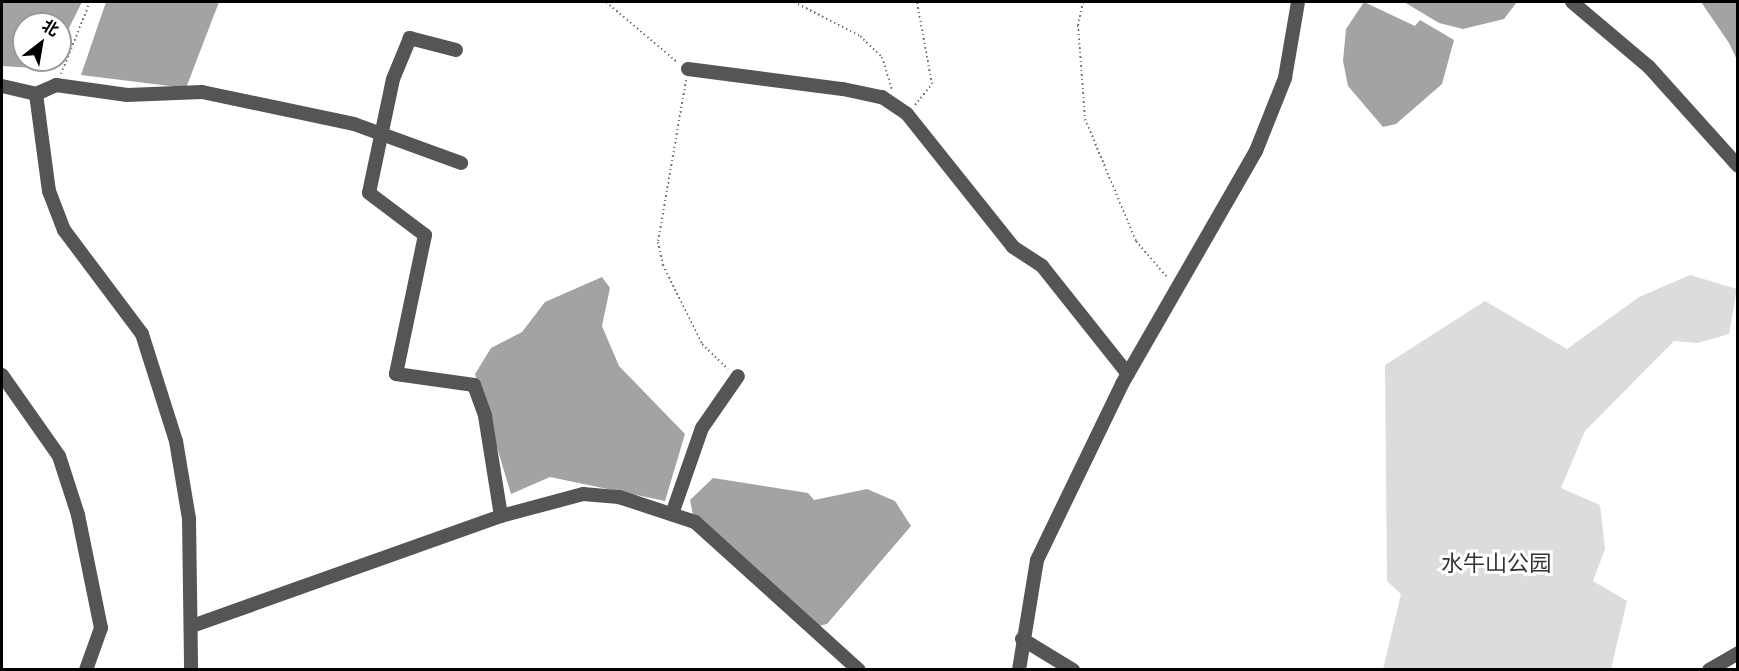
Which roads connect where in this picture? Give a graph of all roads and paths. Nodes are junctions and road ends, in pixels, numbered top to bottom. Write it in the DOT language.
graph roads {
  1 [pos="90,2"];
  2 [pos="606,2"];
  3 [pos="794,2"];
  4 [pos="917,2"];
  5 [pos="1083,2"];
  6 [pos="1298,2"];
  7 [pos="1572,2"];
  8 [pos="456,50"];
  9 [pos="688,69"];
  10 [pos="2,86"];
  11 [pos="56,86"];
  12 [pos="36,94"];
  13 [pos="903,111"];
  14 [pos="382,134"];
  15 [pos="461,163"];
  16 [pos="1737,166"];
  17 [pos="1177,288"];
  18 [pos="1128,374"];
  19 [pos="2,375"];
  20 [pos="738,376"];
  21 [pos="672,514"];
  22 [pos="501,516"];
  23 [pos="192,626"];
  24 [pos="1022,639"];
  25 [pos="1737,653"];
  26 [pos="86,669"];
  27 [pos="191,669"];
  28 [pos="859,669"];
  29 [pos="1019,669"];
  30 [pos="1073,669"];
  31 [pos="1709,669"];
  1 -- 11 [label="path"];
  2 -- 9 [label="path"];
  3 -- 13 [label="path"];
  4 -- 13 [label="path"];
  5 -- 17 [label="path"];
  6 -- 17 [label="street"];
  7 -- 16 [label="street"];
  8 -- 14 [label="street"];
  9 -- 13 [label="street"];
  9 -- 20 [label="path"];
  10 -- 12 [label="street"];
  11 -- 12 [label="street"];
  11 -- 14 [label="street"];
  12 -- 23 [label="street"];
  13 -- 18 [label="street"];
  14 -- 15 [label="street"];
  14 -- 22 [label="street"];
  17 -- 18 [label="street"];
  18 -- 24 [label="street"];
  19 -- 26 [label="street"];
  20 -- 21 [label="street"];
  21 -- 22 [label="street"];
  21 -- 28 [label="street"];
  22 -- 23 [label="street"];
  23 -- 27 [label="street"];
  24 -- 29 [label="street"];
  24 -- 30 [label="street"];
  25 -- 31 [label="street"];
}
